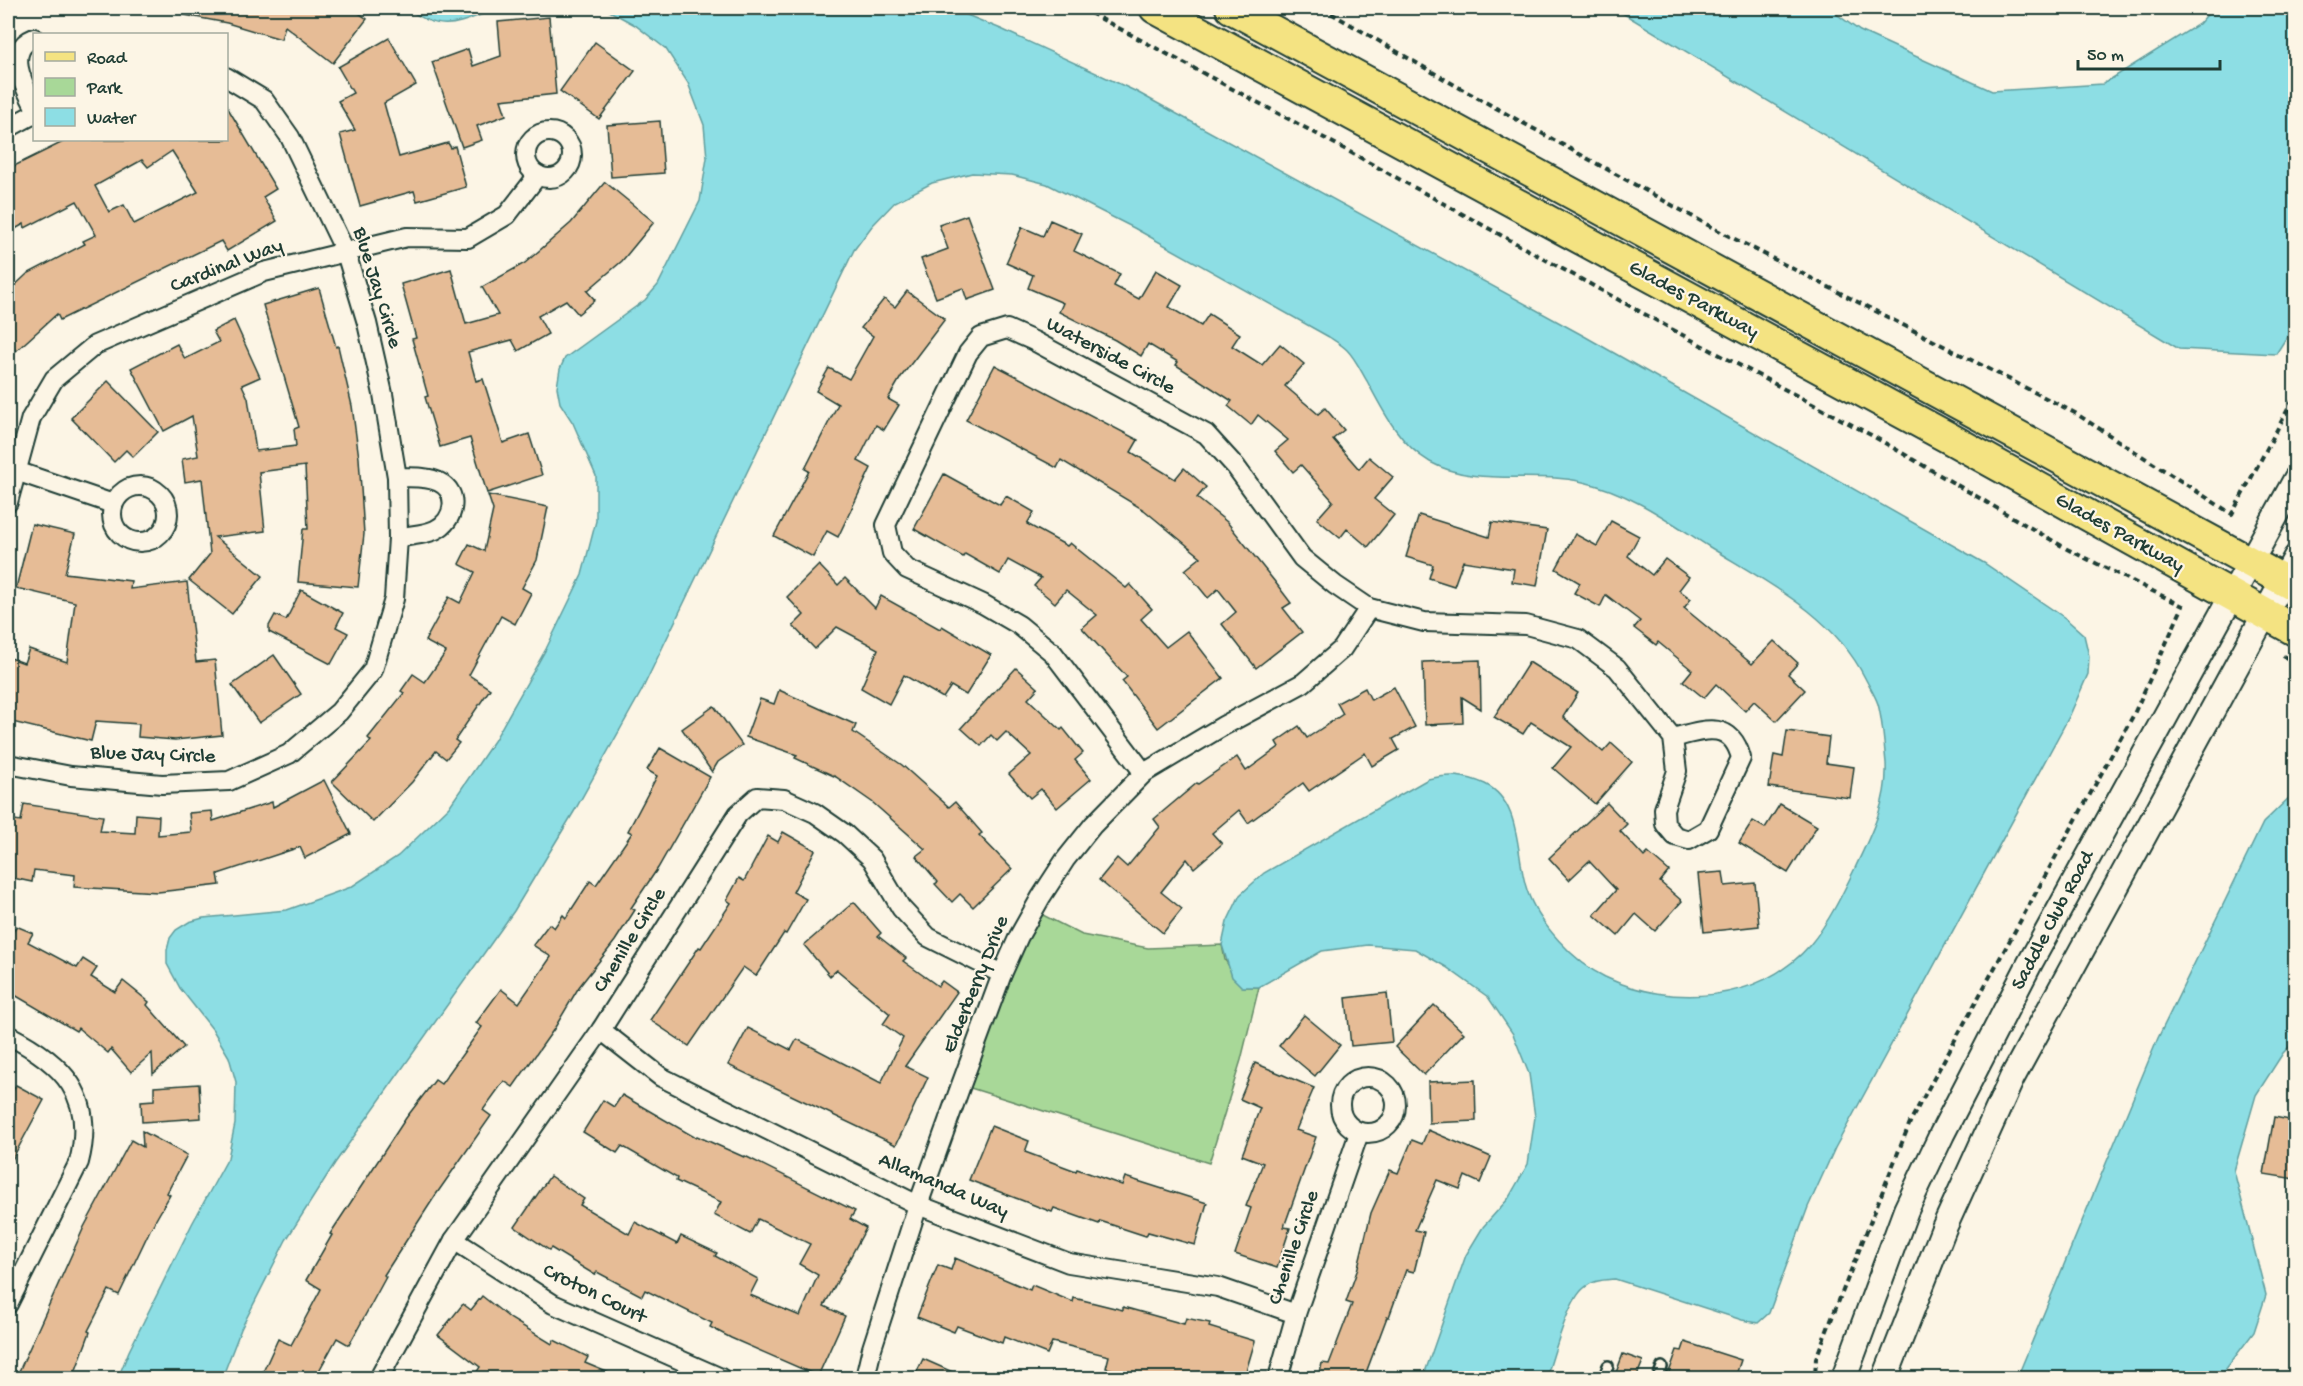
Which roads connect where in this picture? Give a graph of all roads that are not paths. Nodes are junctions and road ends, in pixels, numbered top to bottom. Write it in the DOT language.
graph roads {
  1 [pos="1155,8"];
  2 [pos="1231,8"];
  3 [pos="33,38"];
  4 [pos="228,78"];
  5 [pos="33,103"];
  6 [pos="33,115"];
  7 [pos="8,128"];
  8 [pos="538,176"];
  9 [pos="346,253"];
  10 [pos="16,471"];
  11 [pos="397,477"];
  12 [pos="2295,479"];
  13 [pos="8,502"];
  14 [pos="113,504"];
  15 [pos="398,538"];
  16 [pos="2250,562"];
  17 [pos="2291,574"];
  18 [pos="2230,596"];
  19 [pos="1369,608"];
  20 [pos="2264,614"];
  21 [pos="2289,643"];
  22 [pos="1673,738"];
  23 [pos="8,764"];
  24 [pos="1144,773"];
  25 [pos="1002,974"];
  26 [pos="601,1030"];
  27 [pos="8,1035"];
  28 [pos="1359,1133"];
  29 [pos="918,1205"];
  30 [pos="454,1240"];
  31 [pos="8,1303"];
  32 [pos="1296,1314"];
  33 [pos="1608,1366"];
  34 [pos="1662,1368"];
  35 [pos="379,1378"];
  36 [pos="722,1378"];
  37 [pos="865,1378"];
  38 [pos="1278,1378"];
  39 [pos="1604,1378"];
  40 [pos="1658,1378"];
  41 [pos="1844,1378"];
  42 [pos="1885,1378"];
  1 -- 18 [label="main road, Glades Parkway"];
  2 -- 16 [label="main road, Glades Parkway"];
  3 -- 5 [label="street"];
  4 -- 9 [label="street, Blue Jay Circle"];
  6 -- 7 [label="street"];
  8 -- 9 [label="street, Cardinal Way"];
  9 -- 10 [label="street, Cardinal Way"];
  9 -- 11 [label="street, Blue Jay Circle"];
  10 -- 13 [label="street, Cardinal Way"];
  10 -- 14 [label="street"];
  11 -- 15 [label="street, Blue Jay Circle"];
  11 -- 15 [label="street"];
  12 -- 16 [label="street, Saddle Club Road"];
  15 -- 23 [label="street, Blue Jay Circle"];
  16 -- 17 [label="main road, Glades Parkway"];
  16 -- 18 [label="street, Saddle Club Road"];
  17 -- 20 [label="street, Saddle Club Road"];
  18 -- 20 [label="main road, Glades Parkway"];
  18 -- 41 [label="street, Saddle Club Road"];
  19 -- 22 [label="street, Waterside Circle"];
  19 -- 24 [label="street, Elderberry Drive"];
  19 -- 24 [label="street, Waterside Circle"];
  20 -- 21 [label="main road, Glades Parkway"];
  20 -- 42 [label="street, Saddle Club Road"];
  22 -- 22 [label="street"];
  24 -- 25 [label="street, Elderberry Drive"];
  25 -- 26 [label="street, Chenille Circle"];
  25 -- 29 [label="street, Elderberry Drive"];
  26 -- 29 [label="street, Allamanda Way"];
  26 -- 30 [label="street, Chenille Circle"];
  27 -- 31 [label="street"];
  28 -- 32 [label="street, Chenille Circle"];
  29 -- 32 [label="street, Allamanda Way"];
  29 -- 37 [label="street, Elderberry Drive"];
  30 -- 35 [label="street, Chenille Circle"];
  30 -- 36 [label="street, Croton Court"];
  32 -- 38 [label="street, Chenille Circle"];
  33 -- 39 [label="lane"];
  34 -- 40 [label="lane"];
}
